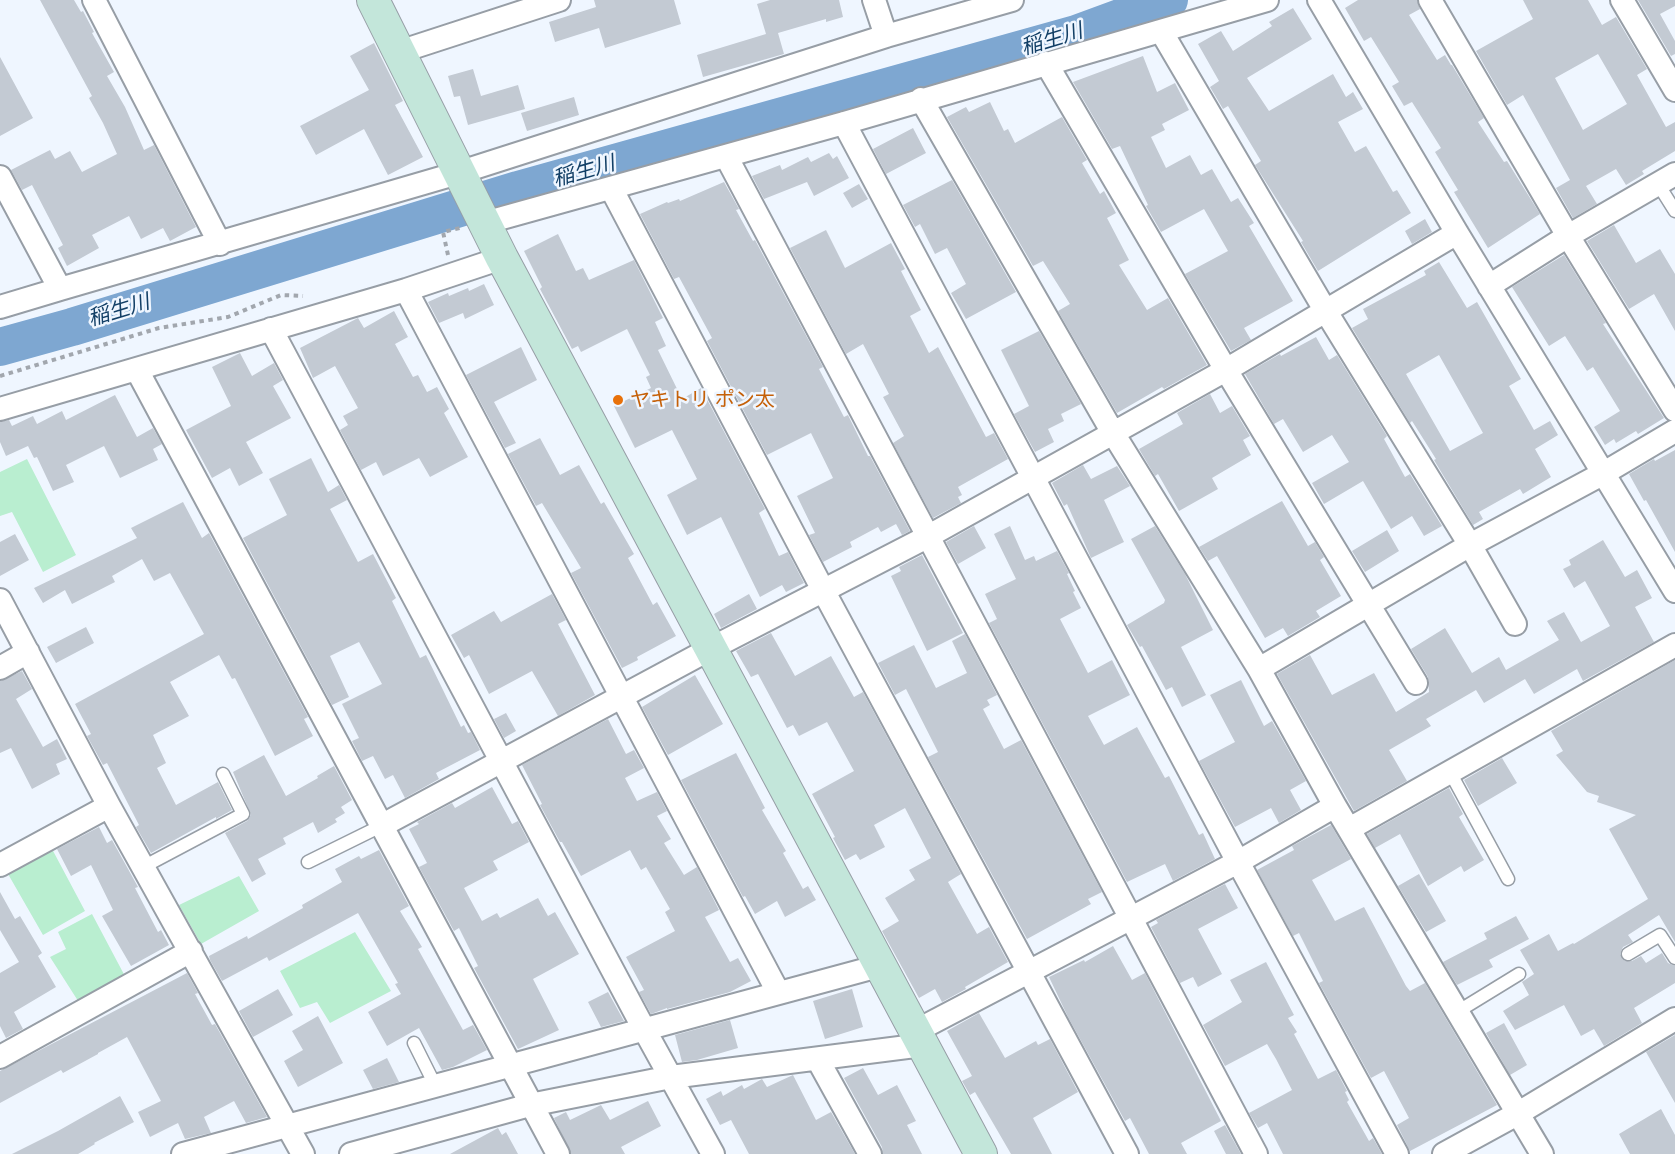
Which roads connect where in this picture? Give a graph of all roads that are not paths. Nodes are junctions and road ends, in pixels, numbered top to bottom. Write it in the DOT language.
graph roads {
  1 [pos="94,0"];
  2 [pos="373,0"];
  3 [pos="559,0"];
  4 [pos="874,0"];
  5 [pos="1012,0"];
  6 [pos="1267,0"];
  7 [pos="1318,0"];
  8 [pos="1430,0"];
  9 [pos="1622,0"];
  10 [pos="1161,31"];
  11 [pos="886,36"];
  12 [pos="399,52"];
  13 [pos="1046,63"];
  14 [pos="1675,90"];
  15 [pos="921,99"];
  16 [pos="844,123"];
  17 [pos="726,156"];
  18 [pos="0,177"];
  19 [pos="461,179"];
  20 [pos="1667,179"];
  21 [pos="611,188"];
  22 [pos="1675,211"];
  23 [pos="482,220"];
  24 [pos="1457,233"];
  25 [pos="1568,236"];
  26 [pos="219,244"];
  27 [pos="502,258"];
  28 [pos="1489,286"];
  29 [pos="60,289"];
  30 [pos="406,290"];
  31 [pos="0,307"];
  32 [pos="1325,310"];
  33 [pos="271,329"];
  34 [pos="136,370"];
  35 [pos="1226,370"];
  36 [pos="0,409"];
  37 [pos="1675,410"];
  38 [pos="1675,431"];
  39 [pos="1113,433"];
  40 [pos="1604,473"];
  41 [pos="1033,477"];
  42 [pos="927,537"];
  43 [pos="1470,545"];
  44 [pos="823,590"];
  45 [pos="1675,591"];
  46 [pos="0,600"];
  47 [pos="1368,604"];
  48 [pos="1515,624"];
  49 [pos="1675,645"];
  50 [pos="710,649"];
  51 [pos="28,652"];
  52 [pos="0,668"];
  53 [pos="1259,669"];
  54 [pos="1416,683"];
  55 [pos="622,697"];
  56 [pos="502,762"];
  57 [pos="1450,772"];
  58 [pos="223,774"];
  59 [pos="109,806"];
  60 [pos="1335,806"];
  61 [pos="381,826"];
  62 [pos="1349,829"];
  63 [pos="308,862"];
  64 [pos="1238,862"];
  65 [pos="0,865"];
  66 [pos="143,867"];
  67 [pos="1508,879"];
  68 [pos="1130,917"];
  69 [pos="192,951"];
  70 [pos="1628,954"];
  71 [pos="1675,958"];
  72 [pos="879,966"];
  73 [pos="1030,972"];
  74 [pos="1519,974"];
  75 [pos="778,992"];
  76 [pos="1457,1012"];
  77 [pos="1675,1019"];
  78 [pos="644,1029"];
  79 [pos="919,1038"];
  80 [pos="414,1043"];
  81 [pos="0,1057"];
  82 [pos="818,1060"];
  83 [pos="510,1064"];
  84 [pos="671,1077"];
  85 [pos="435,1085"];
  86 [pos="530,1105"];
  87 [pos="1517,1114"];
  88 [pos="289,1125"];
  89 [pos="183,1154"];
  90 [pos="303,1154"];
  91 [pos="351,1154"];
  92 [pos="558,1154"];
  93 [pos="713,1154"];
  94 [pos="870,1154"];
  95 [pos="981,1154"];
  96 [pos="1127,1154"];
  97 [pos="1256,1154"];
  98 [pos="1397,1154"];
  99 [pos="1443,1154"];
  100 [pos="1542,1154"];
  1 -- 26 [label="street"];
  2 -- 12 [label="street"];
  3 -- 12 [label="street"];
  4 -- 11 [label="street"];
  5 -- 11 [label="street"];
  6 -- 10 [label="street"];
  7 -- 24 [label="street"];
  8 -- 25 [label="street"];
  9 -- 14 [label="street"];
  10 -- 13 [label="street"];
  10 -- 32 [label="street"];
  11 -- 19 [label="street"];
  12 -- 19 [label="street"];
  13 -- 15 [label="street"];
  13 -- 35 [label="street"];
  15 -- 16 [label="street"];
  15 -- 39 [label="street"];
  16 -- 17 [label="street"];
  16 -- 41 [label="street"];
  17 -- 21 [label="street"];
  17 -- 42 [label="street"];
  18 -- 29 [label="street"];
  19 -- 23 [label="street"];
  19 -- 26 [label="street"];
  20 -- 22 [label="lane"];
  20 -- 25 [label="street"];
  21 -- 23 [label="street"];
  21 -- 44 [label="street"];
  23 -- 27 [label="street"];
  24 -- 28 [label="street"];
  24 -- 32 [label="street"];
  25 -- 28 [label="street"];
  25 -- 37 [label="street"];
  26 -- 29 [label="street"];
  27 -- 30 [label="street"];
  27 -- 50 [label="street"];
  28 -- 40 [label="street"];
  29 -- 31 [label="street"];
  30 -- 33 [label="street"];
  30 -- 55 [label="street"];
  32 -- 35 [label="street"];
  32 -- 43 [label="street"];
  33 -- 34 [label="street"];
  33 -- 56 [label="street"];
  34 -- 36 [label="street"];
  34 -- 61 [label="street"];
  35 -- 39 [label="street"];
  35 -- 47 [label="street"];
  38 -- 40 [label="street"];
  39 -- 41 [label="street"];
  39 -- 53 [label="street"];
  40 -- 43 [label="street"];
  40 -- 45 [label="street"];
  41 -- 42 [label="street"];
  41 -- 64 [label="street"];
  42 -- 44 [label="street"];
  42 -- 68 [label="street"];
  43 -- 47 [label="street"];
  43 -- 48 [label="street"];
  44 -- 50 [label="street"];
  44 -- 73 [label="street"];
  46 -- 51 [label="street"];
  47 -- 53 [label="street"];
  47 -- 54 [label="street"];
  49 -- 57 [label="street"];
  50 -- 55 [label="street"];
  50 -- 72 [label="street"];
  51 -- 52 [label="street"];
  51 -- 59 [label="street"];
  53 -- 60 [label="street"];
  55 -- 56 [label="street"];
  55 -- 75 [label="street"];
  56 -- 61 [label="street"];
  56 -- 78 [label="street"];
  57 -- 62 [label="street"];
  57 -- 67 [label="lane"];
  58 -- 66 [label="lane"];
  59 -- 65 [label="street"];
  59 -- 66 [label="street"];
  60 -- 62 [label="street"];
  60 -- 64 [label="street"];
  61 -- 63 [label="lane"];
  61 -- 83 [label="street"];
  62 -- 76 [label="street"];
  64 -- 68 [label="street"];
  64 -- 98 [label="street"];
  66 -- 69 [label="street"];
  68 -- 73 [label="street"];
  68 -- 97 [label="street"];
  69 -- 81 [label="street"];
  69 -- 88 [label="street"];
  70 -- 71 [label="lane"];
  72 -- 75 [label="street"];
  72 -- 79 [label="street"];
  73 -- 79 [label="street"];
  73 -- 96 [label="street"];
  74 -- 76 [label="lane"];
  75 -- 78 [label="street"];
  76 -- 87 [label="street"];
  77 -- 87 [label="street"];
  78 -- 83 [label="street"];
  78 -- 84 [label="street"];
  79 -- 82 [label="street"];
  79 -- 95 [label="street"];
  80 -- 85 [label="lane"];
  82 -- 84 [label="street"];
  82 -- 94 [label="street"];
  83 -- 85 [label="street"];
  83 -- 86 [label="street"];
  84 -- 86 [label="street"];
  84 -- 93 [label="street"];
  85 -- 88 [label="street"];
  86 -- 91 [label="street"];
  86 -- 92 [label="street"];
  87 -- 99 [label="street"];
  87 -- 100 [label="street"];
  88 -- 89 [label="street"];
  88 -- 90 [label="street"];
}
